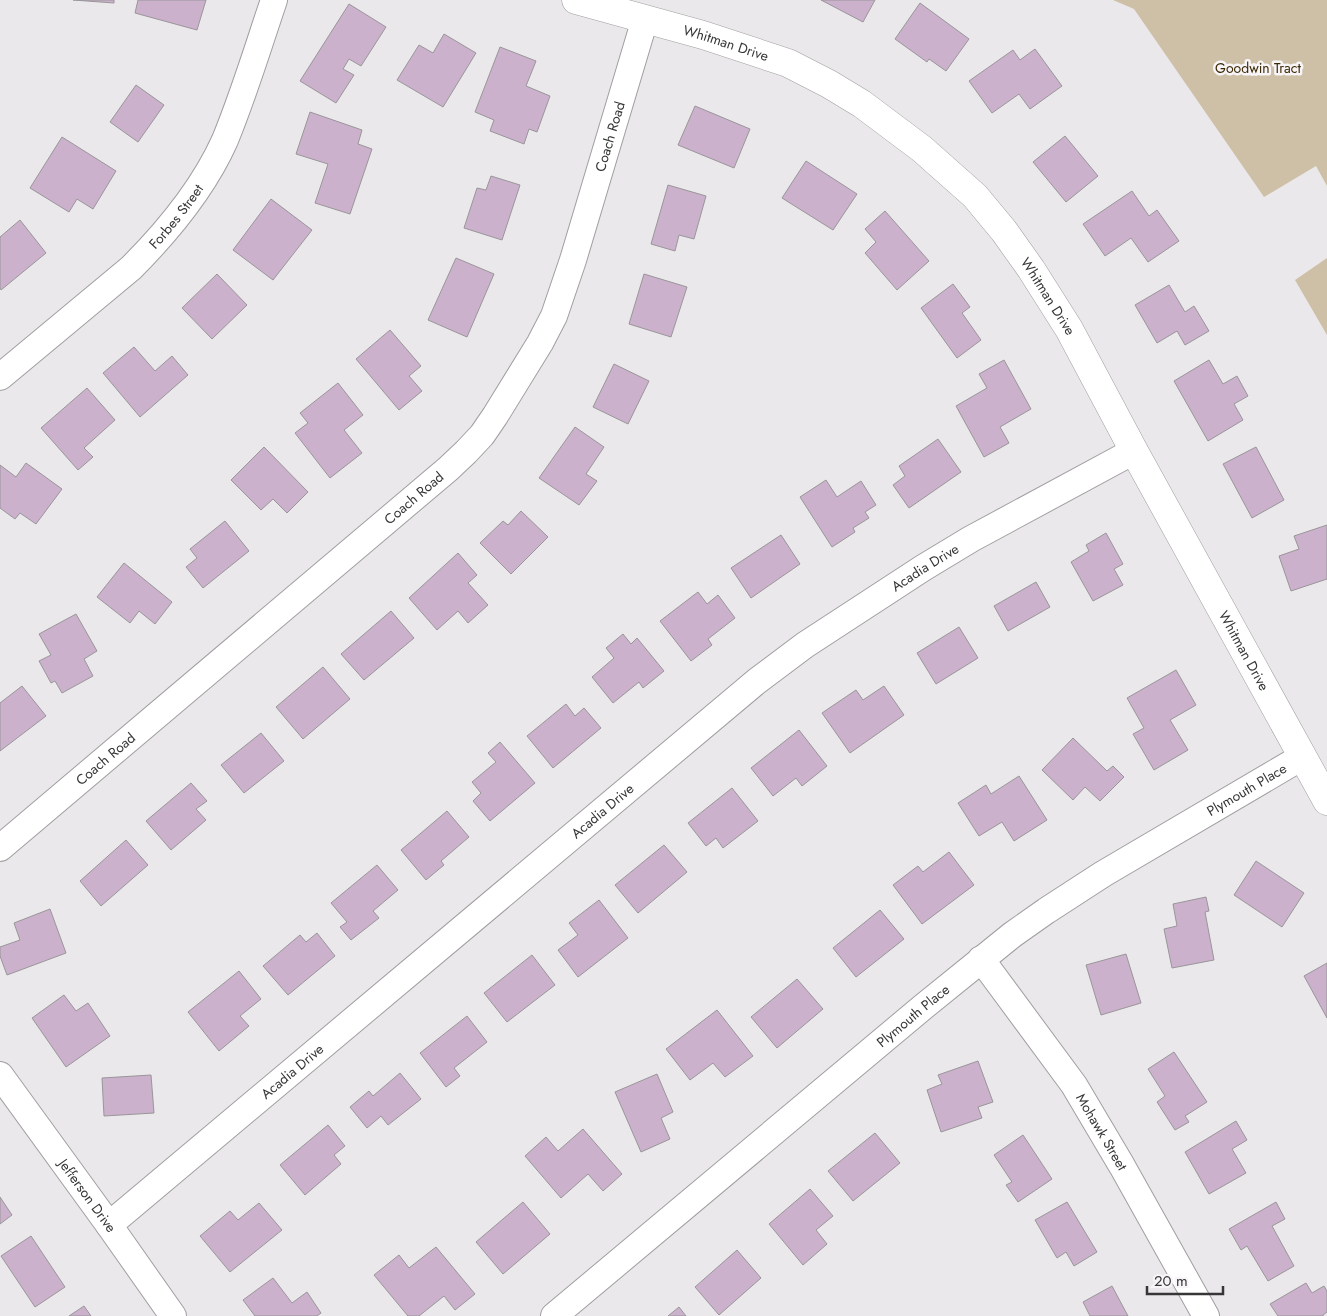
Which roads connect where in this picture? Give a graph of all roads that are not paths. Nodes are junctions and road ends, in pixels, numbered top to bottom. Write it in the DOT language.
graph roads {
  1 [pos="274,0"];
  2 [pos="576,0"];
  3 [pos="645,19"];
  4 [pos="0,377"];
  5 [pos="1134,451"];
  6 [pos="1302,757"];
  7 [pos="1327,800"];
  8 [pos="0,848"];
  9 [pos="981,959"];
  10 [pos="0,1075"];
  11 [pos="109,1225"];
  12 [pos="173,1316"];
  13 [pos="554,1316"];
  14 [pos="1206,1316"];
  1 -- 4 [label="street, Forbes Street"];
  2 -- 3 [label="street, Whitman Drive"];
  3 -- 5 [label="street, Whitman Drive"];
  3 -- 8 [label="street, Coach Road"];
  5 -- 6 [label="street, Whitman Drive"];
  5 -- 11 [label="street, Acadia Drive"];
  6 -- 7 [label="street, Whitman Drive"];
  6 -- 9 [label="street, Plymouth Place"];
  9 -- 13 [label="street, Plymouth Place"];
  9 -- 14 [label="street, Mohawk Street"];
  10 -- 11 [label="street, Jefferson Drive"];
  11 -- 12 [label="street, Jefferson Drive"];
}
